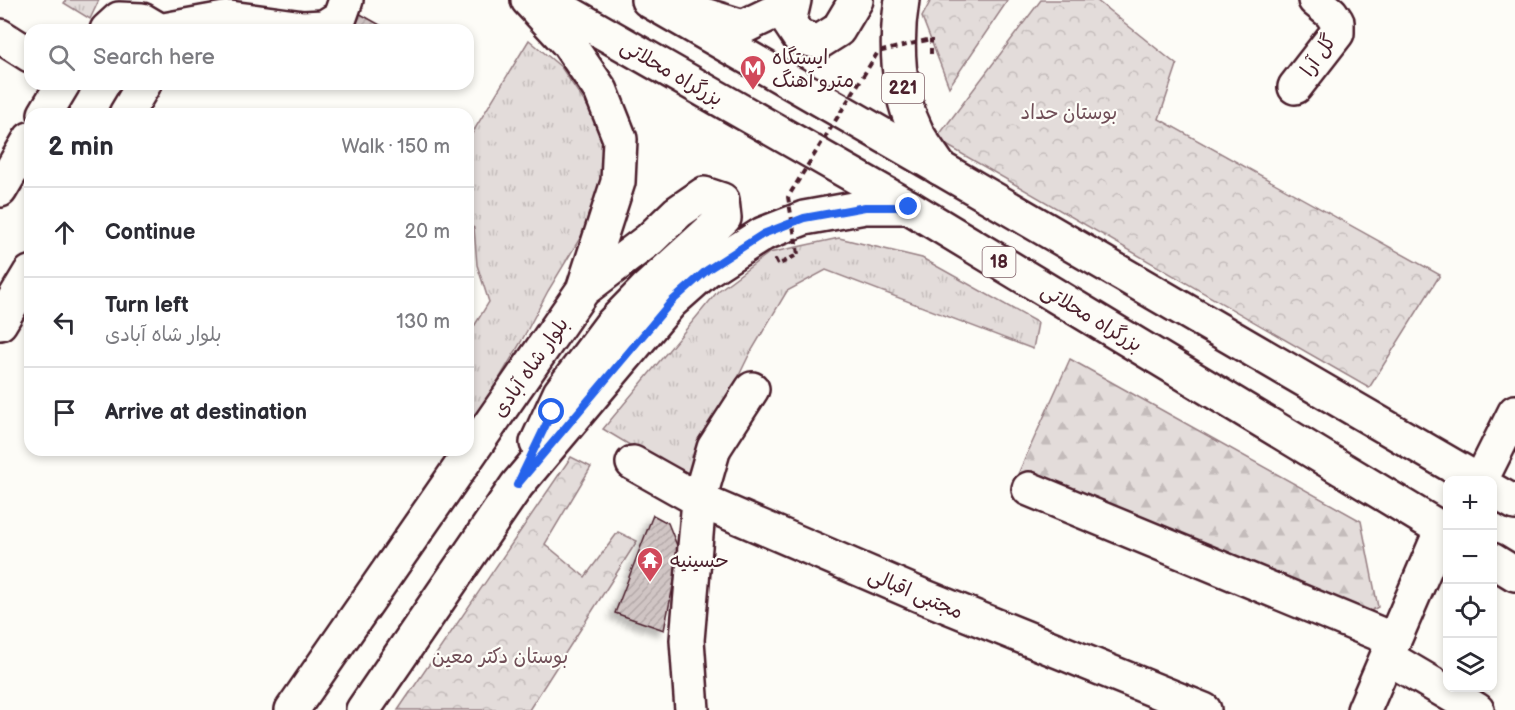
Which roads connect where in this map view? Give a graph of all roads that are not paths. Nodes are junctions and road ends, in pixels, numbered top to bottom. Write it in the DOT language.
graph roads {
  1 [pos="346,0"];
  2 [pos="528,0"];
  3 [pos="546,0"];
  4 [pos="648,0"];
  5 [pos="657,0"];
  6 [pos="856,0"];
  7 [pos="902,0"];
  8 [pos="794,2"];
  9 [pos="236,9"];
  10 [pos="1326,11"];
  11 [pos="114,24"];
  12 [pos="149,24"];
  13 [pos="185,24"];
  14 [pos="289,24"];
  15 [pos="329,24"];
  16 [pos="0,36"];
  17 [pos="24,51"];
  18 [pos="1295,87"];
  19 [pos="59,90"];
  20 [pos="140,90"];
  21 [pos="49,108"];
  22 [pos="130,108"];
  23 [pos="24,149"];
  24 [pos="940,168"];
  25 [pos="0,190"];
  26 [pos="909,207"];
  27 [pos="24,283"];
  28 [pos="584,290"];
  29 [pos="0,323"];
  30 [pos="752,389"];
  31 [pos="1512,425"];
  32 [pos="474,448"];
  33 [pos="469,456"];
  34 [pos="633,463"];
  35 [pos="1472,476"];
  36 [pos="1481,476"];
  37 [pos="517,485"];
  38 [pos="1029,489"];
  39 [pos="1497,493"];
  40 [pos="699,500"];
  41 [pos="1515,503"];
  42 [pos="1443,530"];
  43 [pos="1443,535"];
  44 [pos="1497,563"];
  45 [pos="1515,574"];
  46 [pos="1390,648"];
  47 [pos="292,710"];
  48 [pos="363,710"];
  49 [pos="692,710"];
  50 [pos="1204,710"];
  51 [pos="1364,710"];
  52 [pos="1478,710"];
  1 -- 15 [label="main road"];
  2 -- 28 [label="main road, بلوار شاه آبادی"];
  3 -- 26 [label="main road, بزرگراه محلاتی / 18"];
  4 -- 24 [label="main road"];
  5 -- 8 [label="main road"];
  6 -- 8 [label="main road"];
  7 -- 24 [label="main road, 221"];
  9 -- 13 [label="main road"];
  9 -- 14 [label="main road"];
  10 -- 18 [label="main road, گل آرا"];
  11 -- 12 [label="main road"];
  16 -- 17 [label="main road"];
  19 -- 21 [label="main road"];
  20 -- 22 [label="main road"];
  23 -- 25 [label="main road"];
  24 -- 35 [label="main road"];
  26 -- 37 [label="main road"];
  26 -- 42 [label="main road, بزرگراه محلاتی / 18"];
  27 -- 29 [label="main road"];
  28 -- 32 [label="main road, بلوار شاه آبادی"];
  28 -- 37 [label="main road"];
  30 -- 40 [label="main road"];
  31 -- 36 [label="main road"];
  33 -- 47 [label="main road, بلوار شاه آبادی"];
  34 -- 40 [label="main road, مجتبی اقبالی"];
  37 -- 48 [label="main road"];
  38 -- 46 [label="main road"];
  39 -- 41 [label="main road"];
  40 -- 49 [label="main road"];
  40 -- 50 [label="main road, مجتبی اقبالی"];
  43 -- 46 [label="main road"];
  44 -- 45 [label="main road"];
  46 -- 51 [label="main road"];
  46 -- 52 [label="main road"];
}
